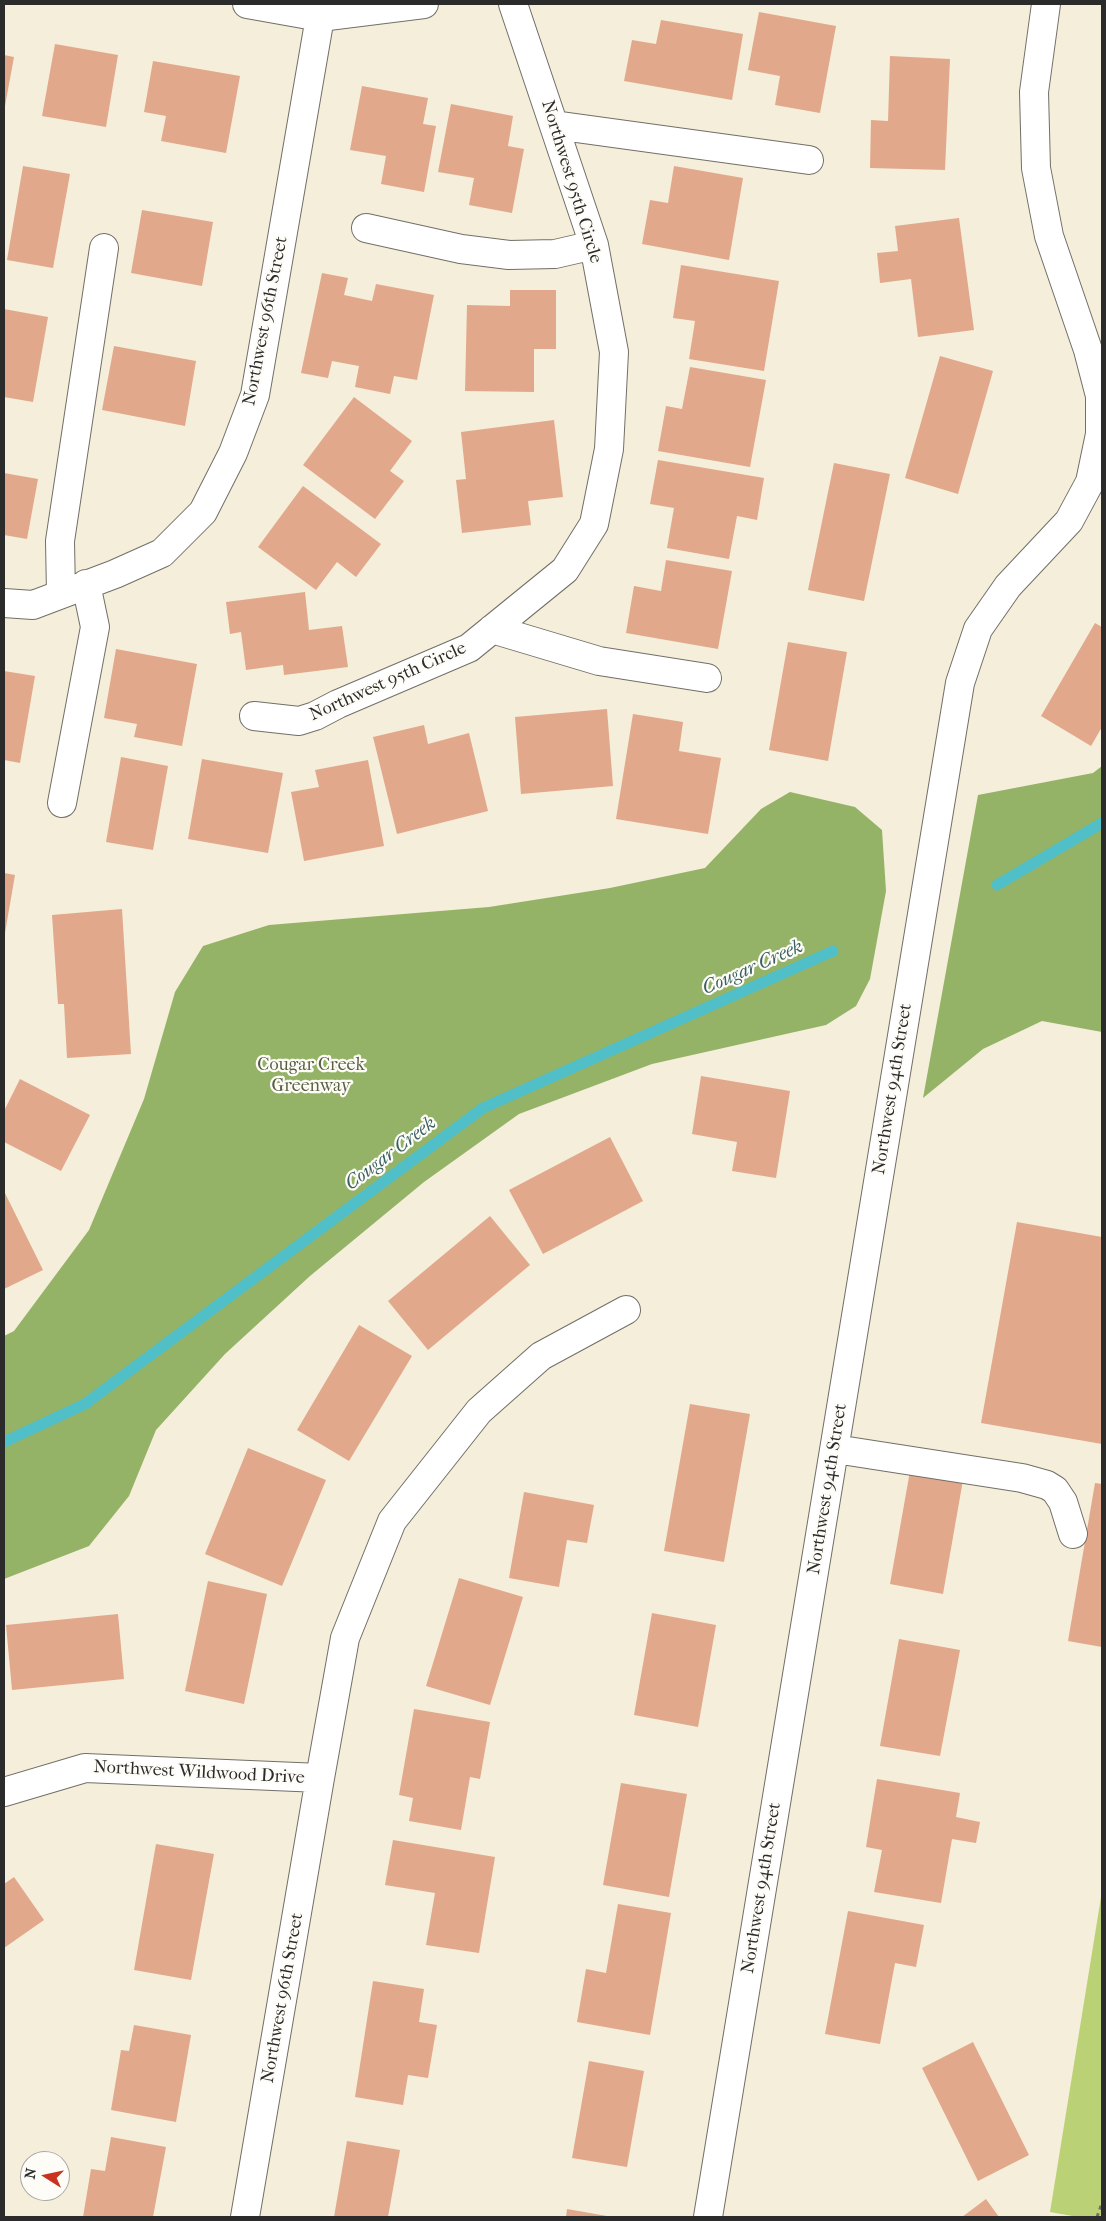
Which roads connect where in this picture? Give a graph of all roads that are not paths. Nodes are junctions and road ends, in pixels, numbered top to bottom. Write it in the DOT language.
graph roads {
  1 [pos="247,4"];
  2 [pos="424,4"];
  3 [pos="513,4"];
  4 [pos="1046,4"];
  5 [pos="320,17"];
  6 [pos="554,125"];
  7 [pos="809,160"];
  8 [pos="366,228"];
  9 [pos="594,245"];
  10 [pos="104,248"];
  11 [pos="1095,346"];
  12 [pos="86,584"];
  13 [pos="61,594"];
  14 [pos="4,603"];
  15 [pos="492,629"];
  16 [pos="707,678"];
  17 [pos="254,716"];
  18 [pos="62,803"];
  19 [pos="626,1310"];
  20 [pos="835,1449"];
  21 [pos="1073,1534"];
  22 [pos="320,1778"];
  23 [pos="4,1792"];
  24 [pos="245,2217"];
  25 [pos="708,2217"];
  1 -- 5 [label="street"];
  2 -- 5 [label="street"];
  3 -- 6 [label="street, Northwest 95th Circle"];
  4 -- 11 [label="street, Northwest 94th Street"];
  5 -- 12 [label="street, Northwest 96th Street"];
  6 -- 7 [label="street"];
  6 -- 9 [label="street, Northwest 95th Circle"];
  8 -- 9 [label="street"];
  9 -- 15 [label="street, Northwest 95th Circle"];
  10 -- 13 [label="street"];
  11 -- 20 [label="street, Northwest 94th Street"];
  12 -- 13 [label="street, Northwest 96th Street"];
  12 -- 18 [label="street"];
  13 -- 14 [label="street, Northwest 96th Street"];
  15 -- 16 [label="street"];
  15 -- 17 [label="street, Northwest 95th Circle"];
  19 -- 22 [label="street, Northwest Wildwood Drive"];
  20 -- 21 [label="street"];
  20 -- 25 [label="street, Northwest 94th Street"];
  22 -- 23 [label="street, Northwest Wildwood Drive"];
  22 -- 24 [label="street, Northwest 96th Street"];
}
